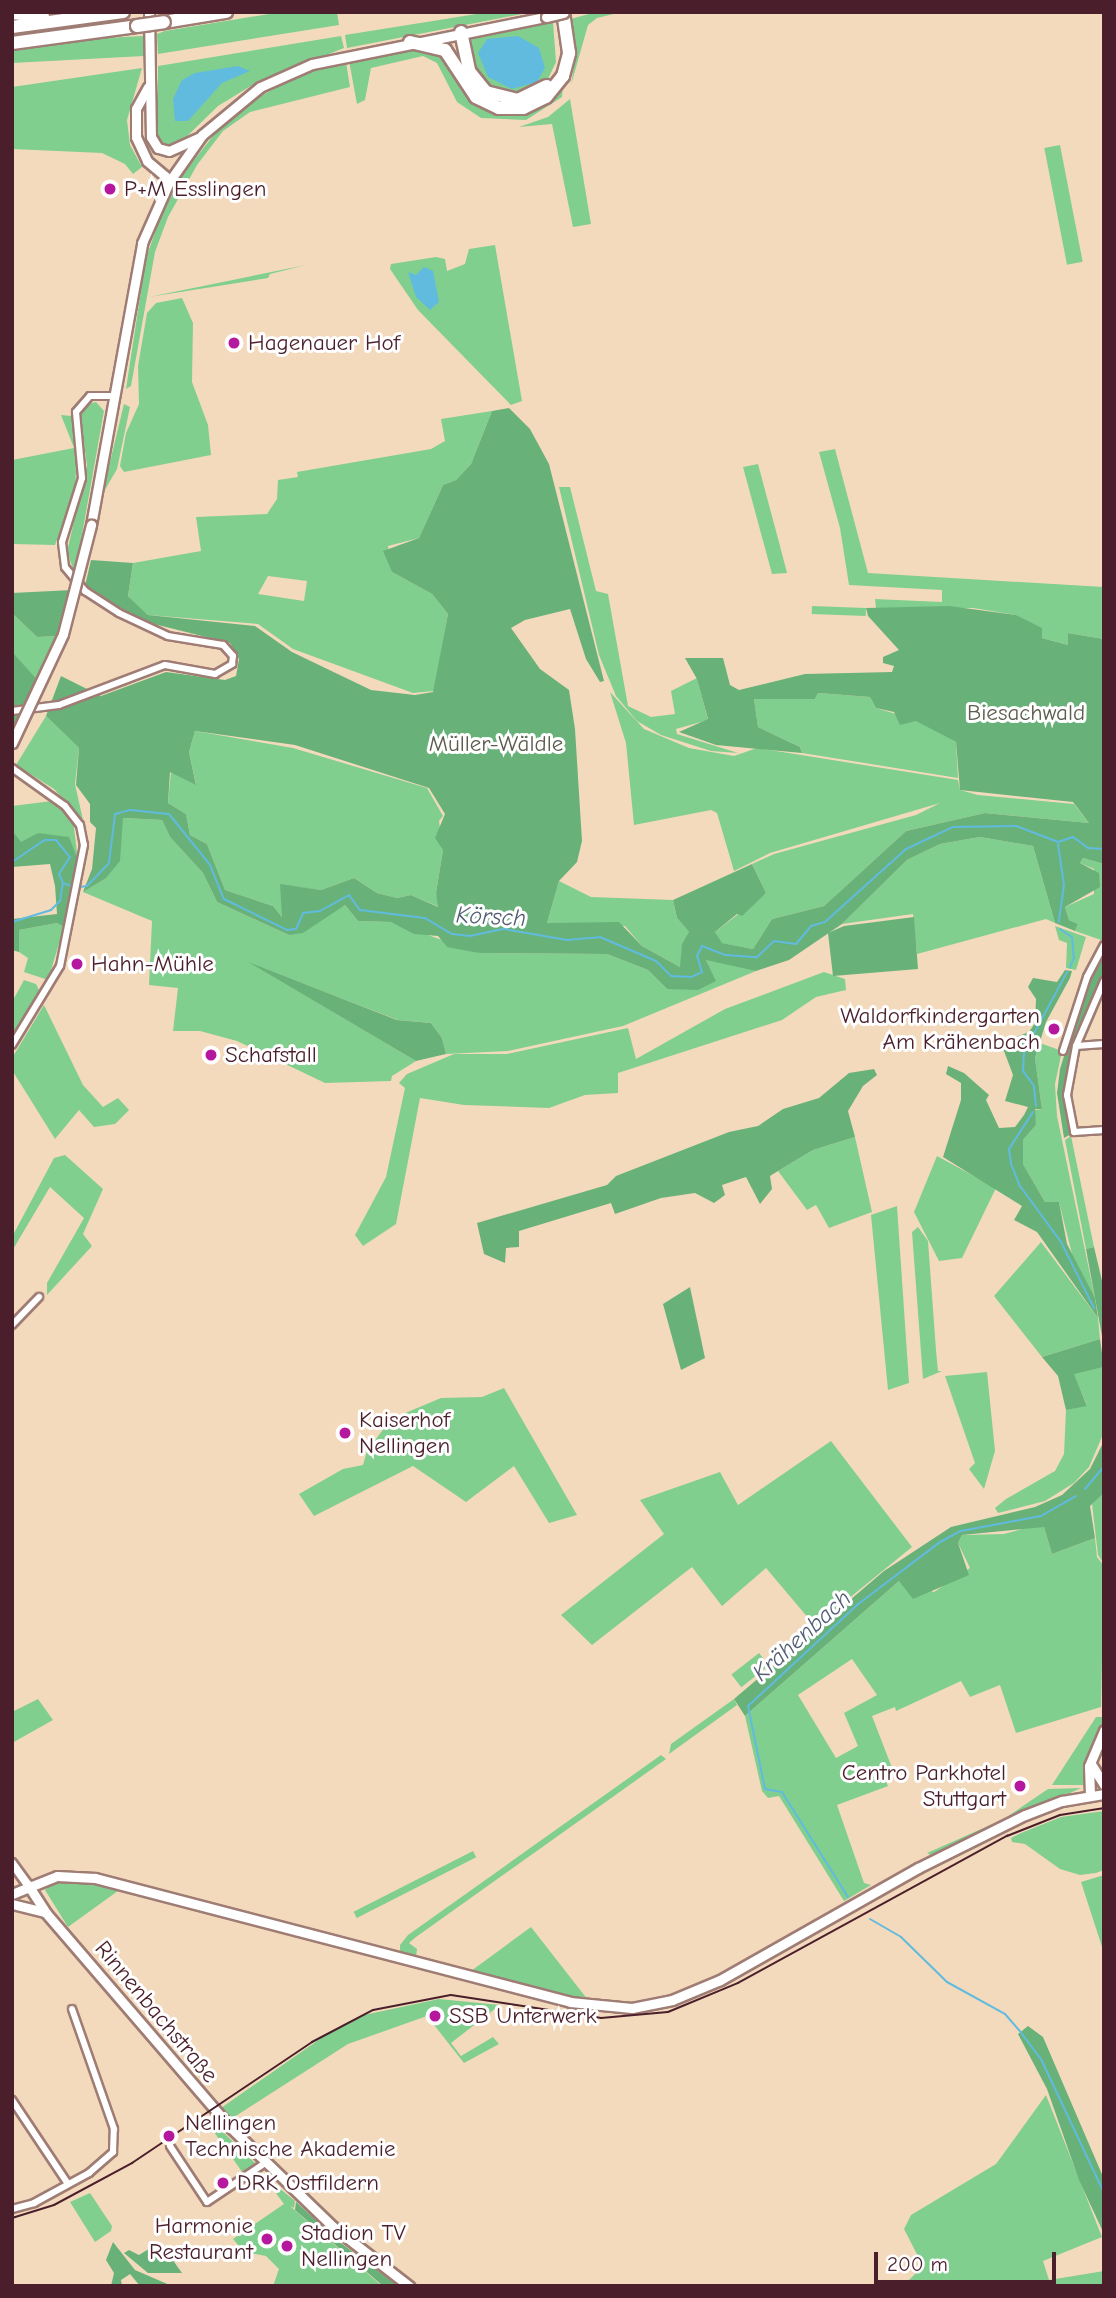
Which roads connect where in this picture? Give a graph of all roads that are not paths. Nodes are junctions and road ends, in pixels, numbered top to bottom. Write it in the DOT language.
graph roads {
  1 [pos="123,12"];
  2 [pos="149,12"];
  3 [pos="226,12"];
  4 [pos="564,12"];
  5 [pos="570,12"];
  6 [pos="12,13"];
  7 [pos="549,14"];
  8 [pos="83,18"];
  9 [pos="12,27"];
  10 [pos="458,32"];
  11 [pos="410,42"];
  12 [pos="12,43"];
  13 [pos="455,65"];
  14 [pos="149,85"];
  15 [pos="202,135"];
  16 [pos="158,148"];
  17 [pos="173,175"];
  18 [pos="114,396"];
  19 [pos="12,711"];
  20 [pos="12,743"];
  21 [pos="12,768"];
  22 [pos="1104,945"];
  23 [pos="1104,981"];
  24 [pos="1104,1044"];
  25 [pos="12,1045"];
  26 [pos="1076,1046"];
  27 [pos="1063,1051"];
  28 [pos="1104,1130"];
  29 [pos="39,1297"];
  30 [pos="12,1325"];
  31 [pos="1104,1730"];
  32 [pos="1090,1762"];
  33 [pos="1104,1785"];
  34 [pos="1104,1794"];
  35 [pos="1090,1796"];
  36 [pos="12,1863"];
  37 [pos="28,1885"];
  38 [pos="12,1894"];
  39 [pos="12,1904"];
  40 [pos="46,1913"];
  41 [pos="72,2009"];
  42 [pos="12,2100"];
  43 [pos="170,2146"];
  44 [pos="265,2163"];
  45 [pos="68,2185"];
  46 [pos="12,2208"];
  47 [pos="409,2286"];
  1 -- 8 [label="highway"];
  2 -- 14 [label="main road"];
  3 -- 12 [label="highway, bridge"];
  4 -- 13 [label="highway"];
  5 -- 7 [label="main road, bridge"];
  6 -- 8 [label="highway"];
  7 -- 10 [label="main road"];
  7 -- 10 [label="highway"];
  8 -- 9 [label="highway"];
  10 -- 11 [label="main road"];
  10 -- 13 [label="highway"];
  11 -- 13 [label="highway"];
  11 -- 15 [label="main road"];
  14 -- 16 [label="main road"];
  14 -- 17 [label="main road"];
  15 -- 16 [label="main road"];
  15 -- 17 [label="main road"];
  16 -- 17 [label="main road"];
  17 -- 18 [label="main road"];
  18 -- 19 [label="street"];
  18 -- 20 [label="main road, bridge"];
  21 -- 25 [label="street"];
  22 -- 27 [label="street"];
  23 -- 26 [label="street"];
  24 -- 26 [label="street"];
  26 -- 28 [label="street"];
  29 -- 30 [label="street"];
  31 -- 32 [label="main road"];
  32 -- 33 [label="main road"];
  32 -- 35 [label="main road"];
  34 -- 35 [label="main road"];
  35 -- 37 [label="main road"];
  36 -- 37 [label="street, Rinnenbachstraße"];
  37 -- 38 [label="main road"];
  37 -- 40 [label="main road, Rinnenbachstraße"];
  39 -- 40 [label="main road"];
  40 -- 44 [label="main road, Rinnenbachstraße"];
  41 -- 45 [label="street"];
  42 -- 45 [label="street"];
  43 -- 44 [label="street"];
  44 -- 47 [label="main road, Rinnenbachstraße"];
  45 -- 46 [label="street"];
}
